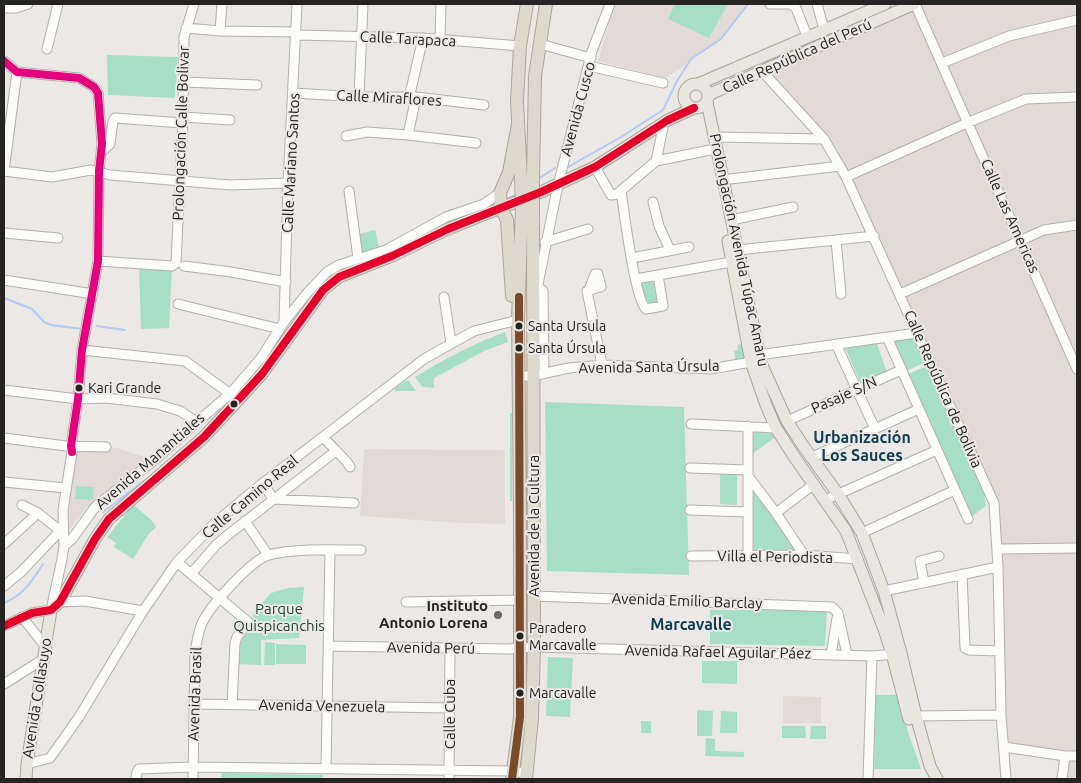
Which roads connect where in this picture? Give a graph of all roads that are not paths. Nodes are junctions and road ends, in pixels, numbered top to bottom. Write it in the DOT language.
graph roads {
  1 [pos="28,4"];
  2 [pos="58,4"];
  3 [pos="194,4"];
  4 [pos="222,4"];
  5 [pos="297,4"];
  6 [pos="363,4"];
  7 [pos="442,4"];
  8 [pos="527,4"];
  9 [pos="546,4"];
  10 [pos="610,4"];
  11 [pos="770,4"];
  12 [pos="817,4"];
  13 [pos="885,4"];
  14 [pos="914,4"];
  15 [pos="4,8"];
  16 [pos="1077,20"];
  17 [pos="186,28"];
  18 [pos="824,29"];
  19 [pos="220,31"];
  20 [pos="296,33"];
  21 [pos="361,36"];
  22 [pos="807,36"];
  23 [pos="423,38"];
  24 [pos="440,39"];
  25 [pos="540,44"];
  26 [pos="520,46"];
  27 [pos="47,49"];
  28 [pos="4,61"];
  29 [pos="590,62"];
  30 [pos="942,63"];
  31 [pos="17,72"];
  32 [pos="762,72"];
  33 [pos="184,82"];
  34 [pos="663,83"];
  35 [pos="698,84"];
  36 [pos="257,85"];
  37 [pos="294,93"];
  38 [pos="684,95"];
  39 [pos="359,97"];
  40 [pos="413,97"];
  41 [pos="1077,97"];
  42 [pos="702,103"];
  43 [pos="484,105"];
  44 [pos="7,120"];
  45 [pos="183,120"];
  46 [pos="230,120"];
  47 [pos="666,121"];
  48 [pos="968,122"];
  49 [pos="518,124"];
  50 [pos="408,135"];
  51 [pos="346,136"];
  52 [pos="714,137"];
  53 [pos="824,139"];
  54 [pos="476,144"];
  55 [pos="102,150"];
  56 [pos="710,150"];
  57 [pos="656,161"];
  58 [pos="840,166"];
  59 [pos="595,167"];
  60 [pos="4,171"];
  61 [pos="99,172"];
  62 [pos="846,177"];
  63 [pos="527,178"];
  64 [pos="179,180"];
  65 [pos="722,180"];
  66 [pos="288,183"];
  67 [pos="558,185"];
  68 [pos="348,191"];
  69 [pos="621,191"];
  70 [pos="500,201"];
  71 [pos="653,202"];
  72 [pos="524,204"];
  73 [pos="793,207"];
  74 [pos="731,220"];
  75 [pos="1077,226"];
  76 [pos="588,229"];
  77 [pos="4,233"];
  78 [pos="874,236"];
  79 [pos="58,238"];
  80 [pos="836,240"];
  81 [pos="1020,240"];
  82 [pos="545,242"];
  83 [pos="689,247"];
  84 [pos="670,250"];
  85 [pos="737,250"];
  86 [pos="358,258"];
  87 [pos="632,258"];
  88 [pos="98,261"];
  89 [pos="731,262"];
  90 [pos="180,265"];
  91 [pos="658,275"];
  92 [pos="636,279"];
  93 [pos="4,280"];
  94 [pos="286,282"];
  95 [pos="537,286"];
  96 [pos="589,290"];
  97 [pos="93,294"];
  98 [pos="841,294"];
  99 [pos="900,294"];
  100 [pos="444,297"];
  101 [pos="532,303"];
  102 [pos="178,304"];
  103 [pos="518,320"];
  104 [pos="282,326"];
  105 [pos="917,333"];
  106 [pos="887,337"];
  107 [pos="451,343"];
  108 [pos="836,344"];
  109 [pos="84,351"];
  110 [pos="755,359"];
  111 [pos="602,365"];
  112 [pos="1077,369"];
  113 [pos="901,370"];
  114 [pos="538,374"];
  115 [pos="518,376"];
  116 [pos="4,390"];
  117 [pos="857,390"];
  118 [pos="234,397"];
  119 [pos="80,399"];
  120 [pos="919,409"];
  121 [pos="787,421"];
  122 [pos="197,422"];
  123 [pos="691,424"];
  124 [pos="748,426"];
  125 [pos="776,428"];
  126 [pos="875,429"];
  127 [pos="323,437"];
  128 [pos="4,438"];
  129 [pos="106,446"];
  130 [pos="73,448"];
  131 [pos="336,450"];
  132 [pos="937,450"];
  133 [pos="520,451"];
  134 [pos="533,451"];
  135 [pos="812,457"];
  136 [pos="350,467"];
  137 [pos="690,468"];
  138 [pos="748,473"];
  139 [pos="4,482"];
  140 [pos="263,483"];
  141 [pos="814,484"];
  142 [pos="66,488"];
  143 [pos="955,490"];
  144 [pos="838,494"];
  145 [pos="273,499"];
  146 [pos="825,500"];
  147 [pos="354,503"];
  148 [pos="22,506"];
  149 [pos="690,510"];
  150 [pos="747,512"];
  151 [pos="38,513"];
  152 [pos="776,513"];
  153 [pos="968,519"];
  154 [pos="245,521"];
  155 [pos="62,532"];
  156 [pos="862,533"];
  157 [pos="4,544"];
  158 [pos="64,546"];
  159 [pos="1077,548"];
  160 [pos="997,549"];
  161 [pos="330,550"];
  162 [pos="361,550"];
  163 [pos="268,555"];
  164 [pos="748,555"];
  165 [pos="804,555"];
  166 [pos="691,556"];
  167 [pos="939,556"];
  168 [pos="858,559"];
  169 [pos="177,562"];
  170 [pos="998,567"];
  171 [pos="190,574"];
  172 [pos="962,574"];
  173 [pos="520,579"];
  174 [pos="534,579"];
  175 [pos="924,582"];
  176 [pos="4,586"];
  177 [pos="884,591"];
  178 [pos="534,596"];
  179 [pos="220,598"];
  180 [pos="520,600"];
  181 [pos="406,602"];
  182 [pos="56,606"];
  183 [pos="143,611"];
  184 [pos="838,613"];
  185 [pos="22,617"];
  186 [pos="4,626"];
  187 [pos="328,646"];
  188 [pos="534,647"];
  189 [pos="450,648"];
  190 [pos="520,649"];
  191 [pos="1000,652"];
  192 [pos="45,653"];
  193 [pos="897,654"];
  194 [pos="831,655"];
  195 [pos="847,655"];
  196 [pos="872,656"];
  197 [pos="4,684"];
  198 [pos="194,704"];
  199 [pos="232,704"];
  200 [pos="327,706"];
  201 [pos="450,708"];
  202 [pos="1001,715"];
  203 [pos="916,716"];
  204 [pos="1004,747"];
  205 [pos="1065,756"];
  206 [pos="1077,756"];
  207 [pos="27,764"];
  208 [pos="193,767"];
  209 [pos="326,768"];
  210 [pos="449,775"];
  211 [pos="513,775"];
  212 [pos="527,776"];
  213 [pos="26,779"];
  214 [pos="136,779"];
  215 [pos="193,779"];
  216 [pos="868,779"];
  217 [pos="929,779"];
  218 [pos="937,779"];
  219 [pos="1006,779"];
  220 [pos="1062,779"];
  1 -- 15 [label="street"];
  2 -- 27 [label="street"];
  3 -- 17 [label="street, Prolongación Calle Bolivar"];
  4 -- 19 [label="street"];
  5 -- 20 [label="street, Calle Mariano Santos"];
  6 -- 21 [label="street"];
  7 -- 24 [label="street"];
  8 -- 26 [label="highway, Avenida de la Cultura"];
  9 -- 25 [label="highway, Avenida de la Cultura"];
  10 -- 29 [label="street, Avenida Cusco"];
  11 -- 22 [label="street"];
  12 -- 18 [label="street"];
  13 -- 18 [label="main road, Calle República del Perú"];
  14 -- 30 [label="street, Calle Las Americas"];
  14 -- 32 [label="main road, Calle República del Perú"];
  16 -- 30 [label="street"];
  17 -- 19 [label="street, Calle Tarapaca"];
  17 -- 33 [label="street, Prolongación Calle Bolivar"];
  18 -- 22 [label="main road, Calle República del Perú"];
  19 -- 20 [label="street, Calle Tarapaca"];
  20 -- 21 [label="street, Calle Tarapaca"];
  20 -- 37 [label="street, Calle Mariano Santos"];
  21 -- 23 [label="street, Calle Tarapaca"];
  21 -- 39 [label="street"];
  22 -- 35 [label="main road, Calle República del Perú"];
  23 -- 24 [label="street, Calle Tarapaca"];
  23 -- 40 [label="street"];
  24 -- 26 [label="street, Calle Tarapaca"];
  25 -- 29 [label="street"];
  25 -- 63 [label="highway, Avenida de la Cultura"];
  26 -- 49 [label="highway, Avenida de la Cultura"];
  28 -- 31 [label="street"];
  29 -- 34 [label="street"];
  29 -- 67 [label="street, Avenida Cusco"];
  30 -- 48 [label="street, Calle Las Americas"];
  31 -- 44 [label="street"];
  31 -- 55 [label="street"];
  32 -- 42 [label="main road, Calle República del Perú"];
  32 -- 53 [label="street, Calle República de Bolivia"];
  33 -- 36 [label="street"];
  33 -- 45 [label="street, Prolongación Calle Bolivar"];
  35 -- 38 [label="main road"];
  35 -- 42 [label="main road"];
  37 -- 39 [label="street, Calle Miraflores"];
  37 -- 66 [label="street, Calle Mariano Santos"];
  38 -- 42 [label="main road"];
  38 -- 47 [label="main road"];
  39 -- 40 [label="street, Calle Miraflores"];
  40 -- 43 [label="street, Calle Miraflores"];
  40 -- 50 [label="street"];
  41 -- 48 [label="street"];
  42 -- 47 [label="main road, Calle República del Perú"];
  42 -- 52 [label="main road, Prolongación Avenida Túpac Amaru"];
  42 -- 56 [label="main road, Prolongación Avenida Túpac Amaru"];
  44 -- 60 [label="street"];
  45 -- 46 [label="street"];
  45 -- 55 [label="street"];
  45 -- 64 [label="street, Prolongación Calle Bolivar"];
  47 -- 57 [label="street"];
  47 -- 59 [label="main road, Calle República del Perú"];
  48 -- 62 [label="street"];
  48 -- 81 [label="street, Calle Las Americas"];
  49 -- 63 [label="highway, Avenida de la Cultura"];
  49 -- 70 [label="highway"];
  50 -- 51 [label="street"];
  50 -- 54 [label="street"];
  52 -- 53 [label="street"];
  52 -- 65 [label="main road, Prolongación Avenida Túpac Amaru"];
  53 -- 58 [label="street, Calle República de Bolivia"];
  55 -- 61 [label="street"];
  56 -- 57 [label="street"];
  56 -- 89 [label="main road, Prolongación Avenida Túpac Amaru"];
  57 -- 69 [label="street"];
  58 -- 62 [label="street, Calle República de Bolivia"];
  58 -- 65 [label="street"];
  59 -- 67 [label="main road, Avenida Manantiales"];
  59 -- 69 [label="street"];
  60 -- 61 [label="street"];
  61 -- 64 [label="street"];
  61 -- 88 [label="street"];
  62 -- 78 [label="street, Calle República de Bolivia"];
  63 -- 72 [label="highway, Avenida de la Cultura, bridge"];
  64 -- 66 [label="street"];
  64 -- 90 [label="street, Prolongación Calle Bolivar"];
  65 -- 74 [label="main road, Prolongación Avenida Túpac Amaru"];
  66 -- 94 [label="street, Calle Mariano Santos"];
  67 -- 72 [label="main road, Avenida Manantiales"];
  67 -- 82 [label="street, Avenida Cusco"];
  68 -- 86 [label="street"];
  69 -- 87 [label="street"];
  70 -- 72 [label="main road, Avenida Manantiales"];
  70 -- 86 [label="street, Avenida Manantiales"];
  70 -- 103 [label="highway"];
  70 -- 118 [label="main road, Avenida Manantiales"];
  71 -- 84 [label="street"];
  72 -- 101 [label="highway, Avenida de la Cultura"];
  72 -- 103 [label="highway, Avenida de la Cultura"];
  73 -- 74 [label="street"];
  74 -- 85 [label="main road, Prolongación Avenida Túpac Amaru"];
  75 -- 81 [label="street"];
  76 -- 82 [label="street"];
  77 -- 79 [label="street"];
  78 -- 80 [label="street"];
  78 -- 99 [label="street, Calle República de Bolivia"];
  80 -- 85 [label="street"];
  80 -- 98 [label="street"];
  81 -- 99 [label="street"];
  81 -- 112 [label="street, Calle Las Americas"];
  82 -- 95 [label="street, Avenida Cusco"];
  83 -- 84 [label="street"];
  84 -- 87 [label="street"];
  85 -- 110 [label="main road, Prolongación Avenida Túpac Amaru"];
  86 -- 104 [label="street, Avenida Manantiales"];
  87 -- 92 [label="street"];
  88 -- 90 [label="street"];
  88 -- 97 [label="street"];
  89 -- 91 [label="street"];
  89 -- 110 [label="main road, Prolongación Avenida Túpac Amaru"];
  90 -- 94 [label="street"];
  91 -- 92 [label="street"];
  91 -- 92 [label="street"];
  93 -- 97 [label="street"];
  94 -- 104 [label="street, Calle Mariano Santos"];
  95 -- 101 [label="street, Avenida Cusco"];
  95 -- 114 [label="street"];
  96 -- 111 [label="street"];
  97 -- 109 [label="street"];
  99 -- 105 [label="street, Calle República de Bolivia"];
  100 -- 107 [label="street"];
  101 -- 114 [label="highway, Avenida de la Cultura"];
  102 -- 104 [label="street"];
  103 -- 107 [label="street, Calle Camino Real"];
  103 -- 115 [label="highway, Avenida de la Cultura"];
  104 -- 118 [label="street, Avenida Manantiales"];
  105 -- 106 [label="street, Avenida Santa Úrsula"];
  105 -- 160 [label="street, Calle República de Bolivia"];
  106 -- 108 [label="street, Avenida Santa Úrsula"];
  106 -- 113 [label="street"];
  107 -- 127 [label="street, Calle Camino Real"];
  108 -- 110 [label="street, Avenida Santa Úrsula"];
  108 -- 117 [label="street"];
  109 -- 118 [label="street"];
  109 -- 119 [label="street"];
  110 -- 111 [label="street, Avenida Santa Úrsula"];
  110 -- 121 [label="main road, Prolongación Avenida Túpac Amaru"];
  110 -- 125 [label="main road, Prolongación Avenida Túpac Amaru"];
  111 -- 114 [label="street, Avenida Santa Úrsula"];
  113 -- 117 [label="street, Pasaje S/N"];
  113 -- 120 [label="street"];
  114 -- 115 [label="street, Avenida Santa Úrsula"];
  114 -- 134 [label="highway, Avenida de la Cultura"];
  115 -- 133 [label="highway, Avenida de la Cultura"];
  116 -- 119 [label="street"];
  117 -- 121 [label="street, Pasaje S/N"];
  117 -- 126 [label="street"];
  118 -- 122 [label="street, Avenida Manantiales"];
  118 -- 182 [label="main road, Avenida Manantiales"];
  119 -- 122 [label="street"];
  119 -- 130 [label="street"];
  120 -- 126 [label="street"];
  120 -- 132 [label="street"];
  121 -- 135 [label="main road, Prolongación Avenida Túpac Amaru"];
  122 -- 158 [label="street, Avenida Manantiales"];
  123 -- 124 [label="street"];
  124 -- 125 [label="street"];
  124 -- 138 [label="street"];
  125 -- 141 [label="main road, Prolongación Avenida Túpac Amaru"];
  126 -- 135 [label="street"];
  127 -- 131 [label="street"];
  127 -- 140 [label="street, Calle Camino Real"];
  128 -- 130 [label="street"];
  129 -- 130 [label="street"];
  130 -- 142 [label="street"];
  131 -- 136 [label="street"];
  131 -- 145 [label="street"];
  132 -- 143 [label="street"];
  132 -- 144 [label="street"];
  133 -- 134 [label="highway"];
  133 -- 173 [label="highway, Avenida de la Cultura"];
  134 -- 174 [label="highway, Avenida de la Cultura"];
  135 -- 144 [label="main road, Prolongación Avenida Túpac Amaru"];
  137 -- 138 [label="street"];
  138 -- 150 [label="street"];
  138 -- 152 [label="street"];
  139 -- 142 [label="street"];
  140 -- 145 [label="street"];
  140 -- 169 [label="street, Calle Camino Real"];
  141 -- 146 [label="main road, Prolongación Avenida Túpac Amaru"];
  141 -- 152 [label="street"];
  142 -- 155 [label="street"];
  143 -- 153 [label="street"];
  143 -- 156 [label="street"];
  144 -- 146 [label="street"];
  144 -- 156 [label="main road, Prolongación Avenida Túpac Amaru"];
  145 -- 147 [label="street"];
  145 -- 154 [label="street"];
  146 -- 168 [label="main road, Prolongación Avenida Túpac Amaru"];
  148 -- 151 [label="street"];
  149 -- 150 [label="street"];
  150 -- 164 [label="street"];
  151 -- 155 [label="street"];
  151 -- 157 [label="street"];
  152 -- 165 [label="street"];
  154 -- 163 [label="street"];
  154 -- 171 [label="street"];
  155 -- 158 [label="street"];
  155 -- 176 [label="street"];
  156 -- 177 [label="main road, Prolongación Avenida Túpac Amaru"];
  158 -- 182 [label="street, Avenida Collasuyo"];
  159 -- 160 [label="street"];
  160 -- 170 [label="street, Calle República de Bolivia"];
  161 -- 162 [label="street"];
  161 -- 163 [label="street"];
  161 -- 187 [label="street"];
  163 -- 179 [label="street, Avenida Brasil"];
  164 -- 165 [label="street, Villa el Periodista"];
  164 -- 166 [label="street, Villa el Periodista"];
  165 -- 168 [label="street, Villa el Periodista"];
  167 -- 175 [label="street"];
  168 -- 193 [label="main road, Prolongación Avenida Túpac Amaru"];
  169 -- 171 [label="street"];
  169 -- 183 [label="street, Calle Camino Real"];
  170 -- 172 [label="street"];
  170 -- 191 [label="street, Calle República de Bolivia"];
  171 -- 179 [label="street"];
  172 -- 175 [label="street"];
  172 -- 191 [label="street"];
  173 -- 174 [label="highway"];
  173 -- 180 [label="highway, Avenida de la Cultura"];
  174 -- 178 [label="highway, Avenida de la Cultura"];
  175 -- 177 [label="street"];
  177 -- 193 [label="main road, Prolongación Avenida Túpac Amaru"];
  178 -- 184 [label="street, Avenida Emilio Barclay"];
  178 -- 188 [label="highway, Avenida de la Cultura"];
  179 -- 198 [label="street, Avenida Brasil"];
  179 -- 199 [label="street"];
  180 -- 181 [label="street"];
  180 -- 190 [label="highway, Avenida de la Cultura"];
  182 -- 183 [label="street"];
  182 -- 185 [label="street"];
  182 -- 192 [label="main road, Avenida Collasuyo"];
  183 -- 207 [label="street, Calle Camino Real"];
  184 -- 194 [label="street"];
  184 -- 195 [label="street"];
  185 -- 186 [label="street"];
  185 -- 192 [label="street"];
  187 -- 189 [label="street, Avenida Perú"];
  187 -- 200 [label="street"];
  188 -- 190 [label="street, Avenida Perú"];
  188 -- 194 [label="street, Avenida Rafael Aguilar Páez"];
  188 -- 212 [label="highway, Avenida de la Cultura"];
  189 -- 190 [label="street, Avenida Perú"];
  189 -- 201 [label="street, Calle Cuba"];
  190 -- 211 [label="highway, Avenida de la Cultura"];
  191 -- 202 [label="street, Calle República de Bolivia"];
  192 -- 197 [label="street"];
  192 -- 207 [label="main road, Avenida Collasuyo"];
  193 -- 196 [label="street, Avenida Rafael Aguilar Páez"];
  193 -- 203 [label="main road, Prolongación Avenida Túpac Amaru"];
  193 -- 217 [label="main road, Prolongación Avenida Túpac Amaru"];
  194 -- 195 [label="street, Avenida Rafael Aguilar Páez"];
  195 -- 196 [label="street, Avenida Rafael Aguilar Páez"];
  196 -- 216 [label="street"];
  198 -- 199 [label="street, Avenida Venezuela"];
  198 -- 208 [label="street, Avenida Brasil"];
  199 -- 200 [label="street, Avenida Venezuela"];
  200 -- 201 [label="street, Avenida Venezuela"];
  200 -- 209 [label="street"];
  201 -- 210 [label="street, Calle Cuba"];
  202 -- 203 [label="street"];
  202 -- 204 [label="street, Calle República de Bolivia"];
  203 -- 218 [label="main road, Prolongación Avenida Túpac Amaru"];
  204 -- 205 [label="street"];
  204 -- 219 [label="street, Calle República de Bolivia"];
  205 -- 206 [label="street"];
  205 -- 220 [label="street"];
  207 -- 213 [label="main road, Avenida Collasuyo"];
  208 -- 209 [label="street"];
  208 -- 214 [label="street"];
  208 -- 215 [label="street, Avenida Brasil"];
  209 -- 210 [label="street"];
  210 -- 211 [label="street"];
  211 -- 212 [label="street"];
}
